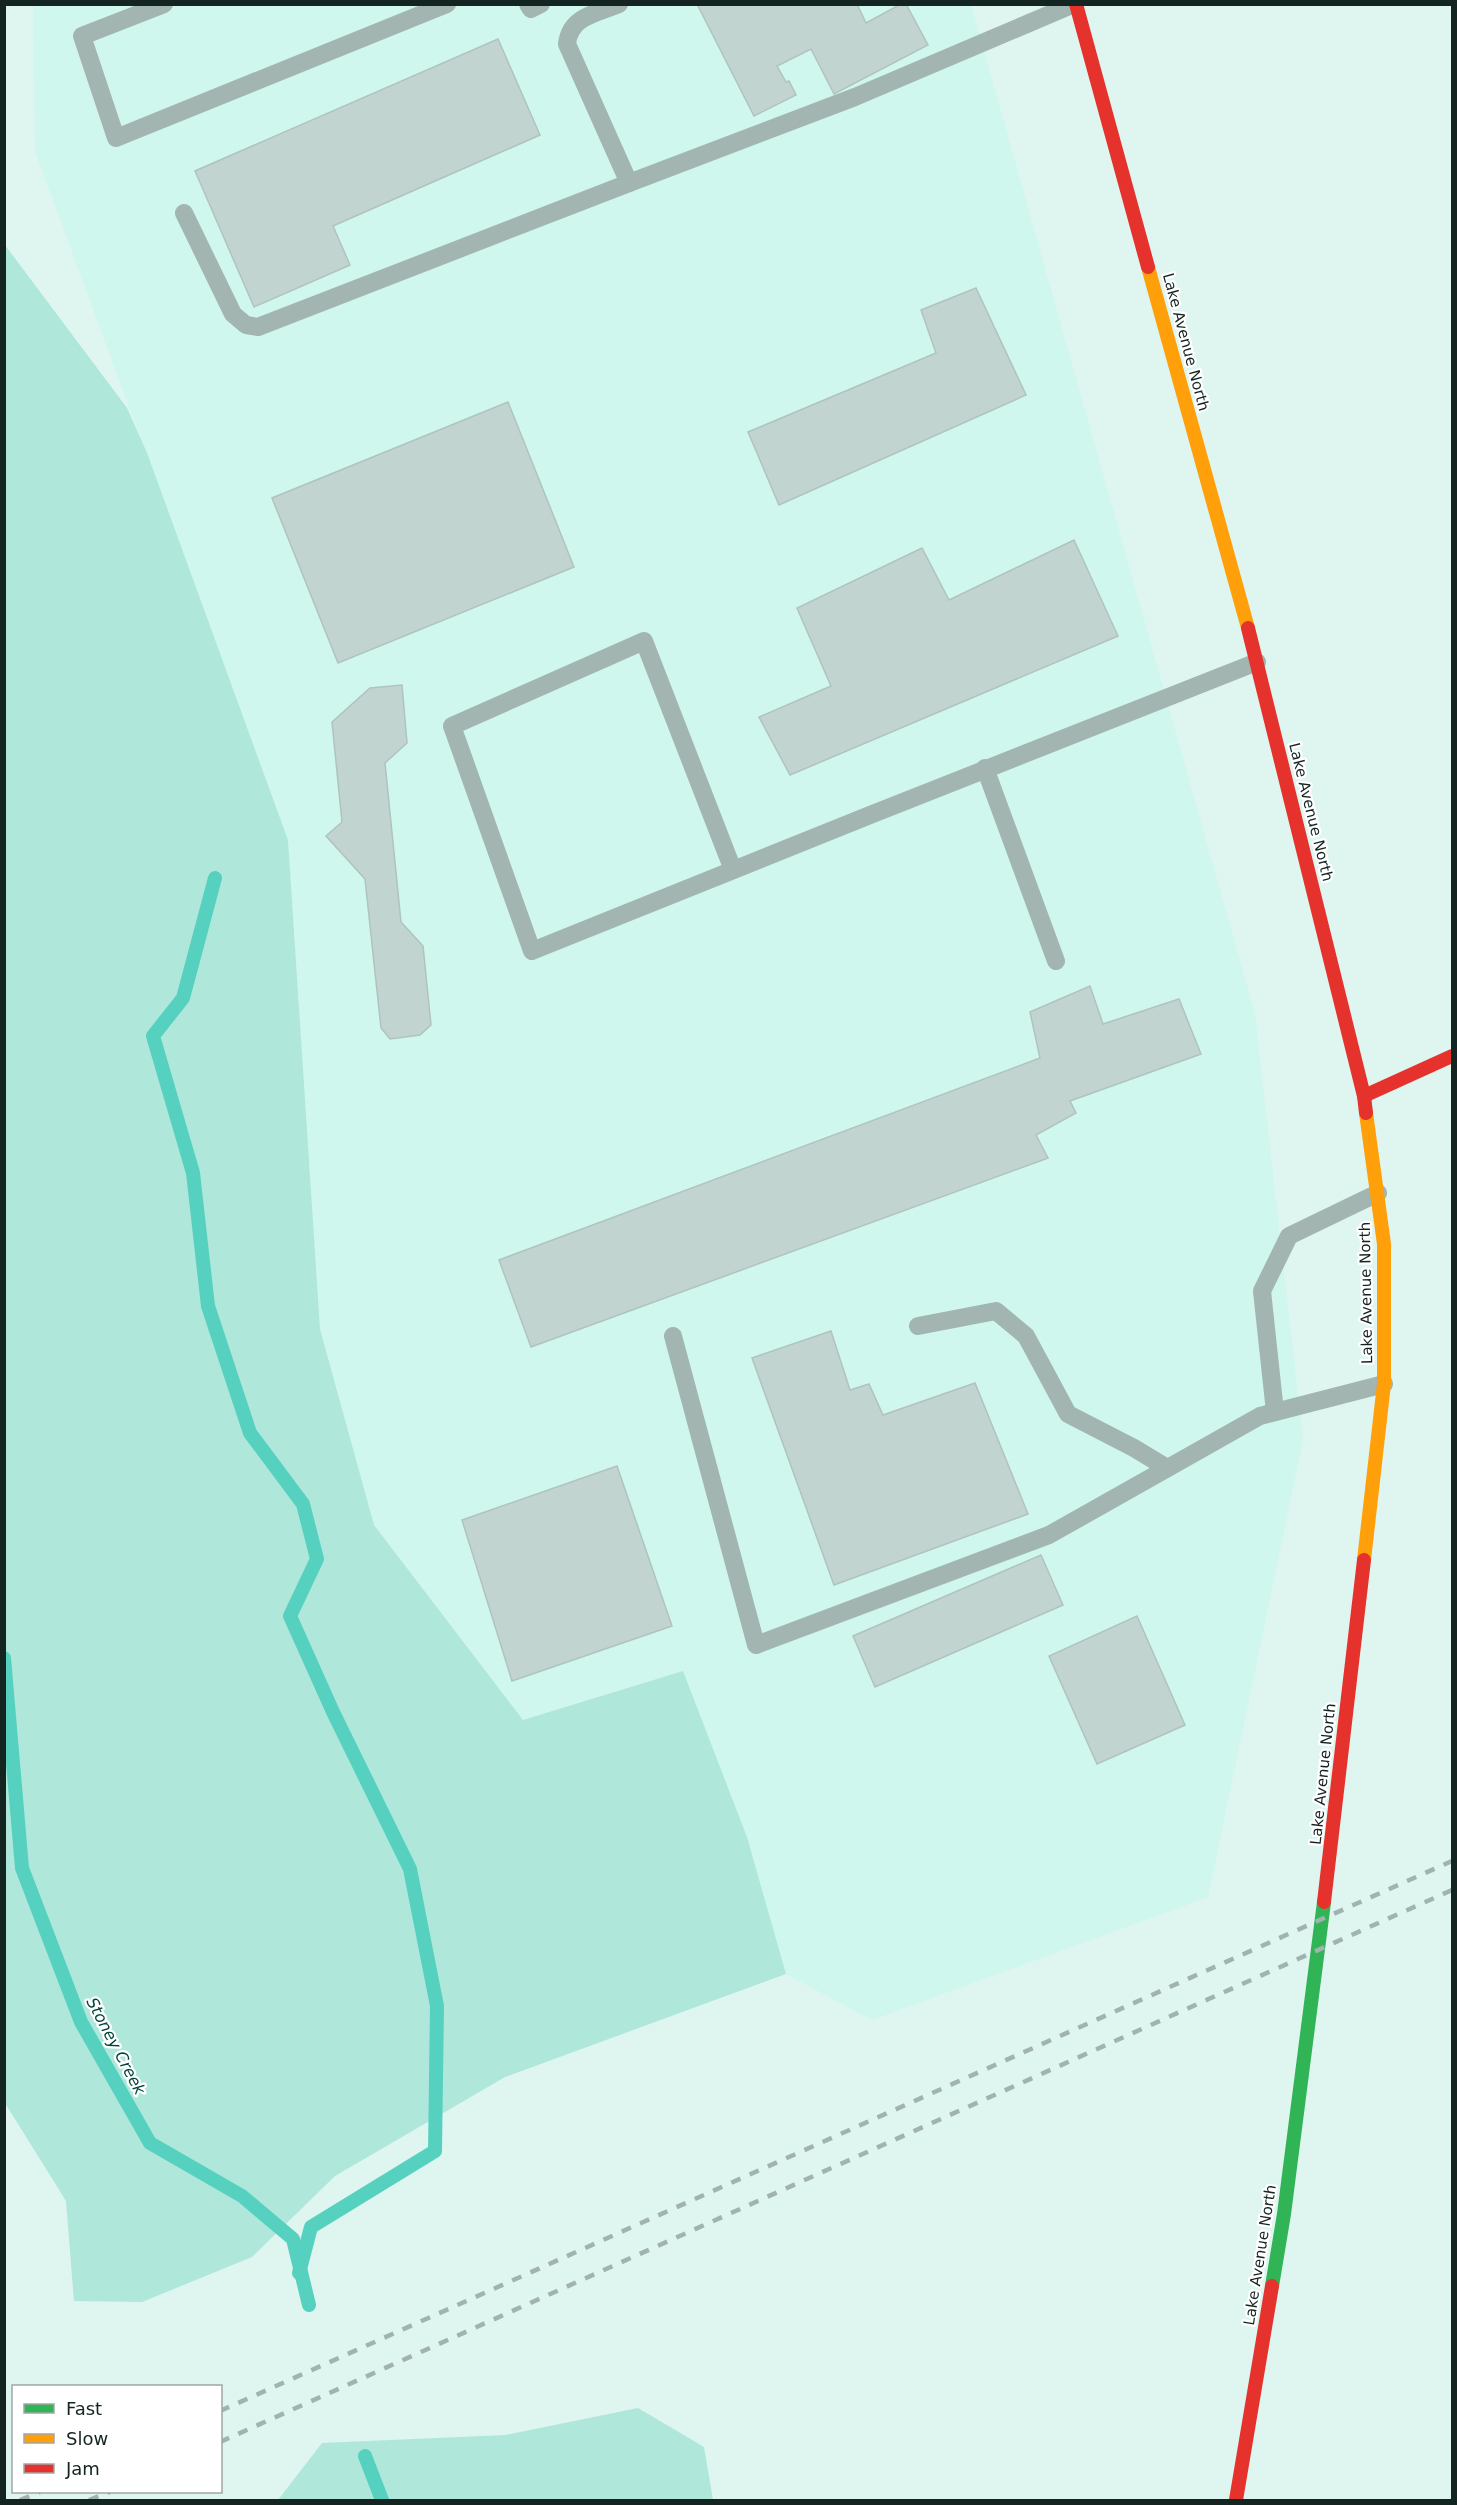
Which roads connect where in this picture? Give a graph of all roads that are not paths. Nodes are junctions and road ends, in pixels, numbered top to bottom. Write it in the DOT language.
graph roads {
  1 [pos="164,4"];
  2 [pos="447,4"];
  3 [pos="528,4"];
  4 [pos="541,4"];
  5 [pos="619,4"];
  6 [pos="1075,4"];
  7 [pos="629,183"];
  8 [pos="184,213"];
  9 [pos="1257,662"];
  10 [pos="985,768"];
  11 [pos="733,870"];
  12 [pos="1056,961"];
  13 [pos="1452,1056"];
  14 [pos="1364,1096"];
  15 [pos="1378,1192"];
  16 [pos="918,1326"];
  17 [pos="673,1336"];
  18 [pos="1384,1384"];
  19 [pos="1275,1412"];
  20 [pos="1167,1468"];
  21 [pos="1236,2500"];
  1 -- 2 [label="lane"];
  3 -- 4 [label="lane"];
  5 -- 7 [label="lane"];
  6 -- 7 [label="lane"];
  6 -- 9 [label="street, Lake Avenue North"];
  7 -- 8 [label="lane"];
  9 -- 10 [label="lane"];
  9 -- 14 [label="street, Lake Avenue North"];
  10 -- 11 [label="lane"];
  10 -- 12 [label="lane"];
  11 -- 11 [label="lane"];
  13 -- 14 [label="street"];
  14 -- 15 [label="street, Lake Avenue North"];
  15 -- 18 [label="street, Lake Avenue North"];
  15 -- 19 [label="lane"];
  16 -- 20 [label="lane"];
  17 -- 20 [label="lane"];
  18 -- 19 [label="lane"];
  18 -- 21 [label="street, Lake Avenue North"];
  19 -- 20 [label="lane"];
}
